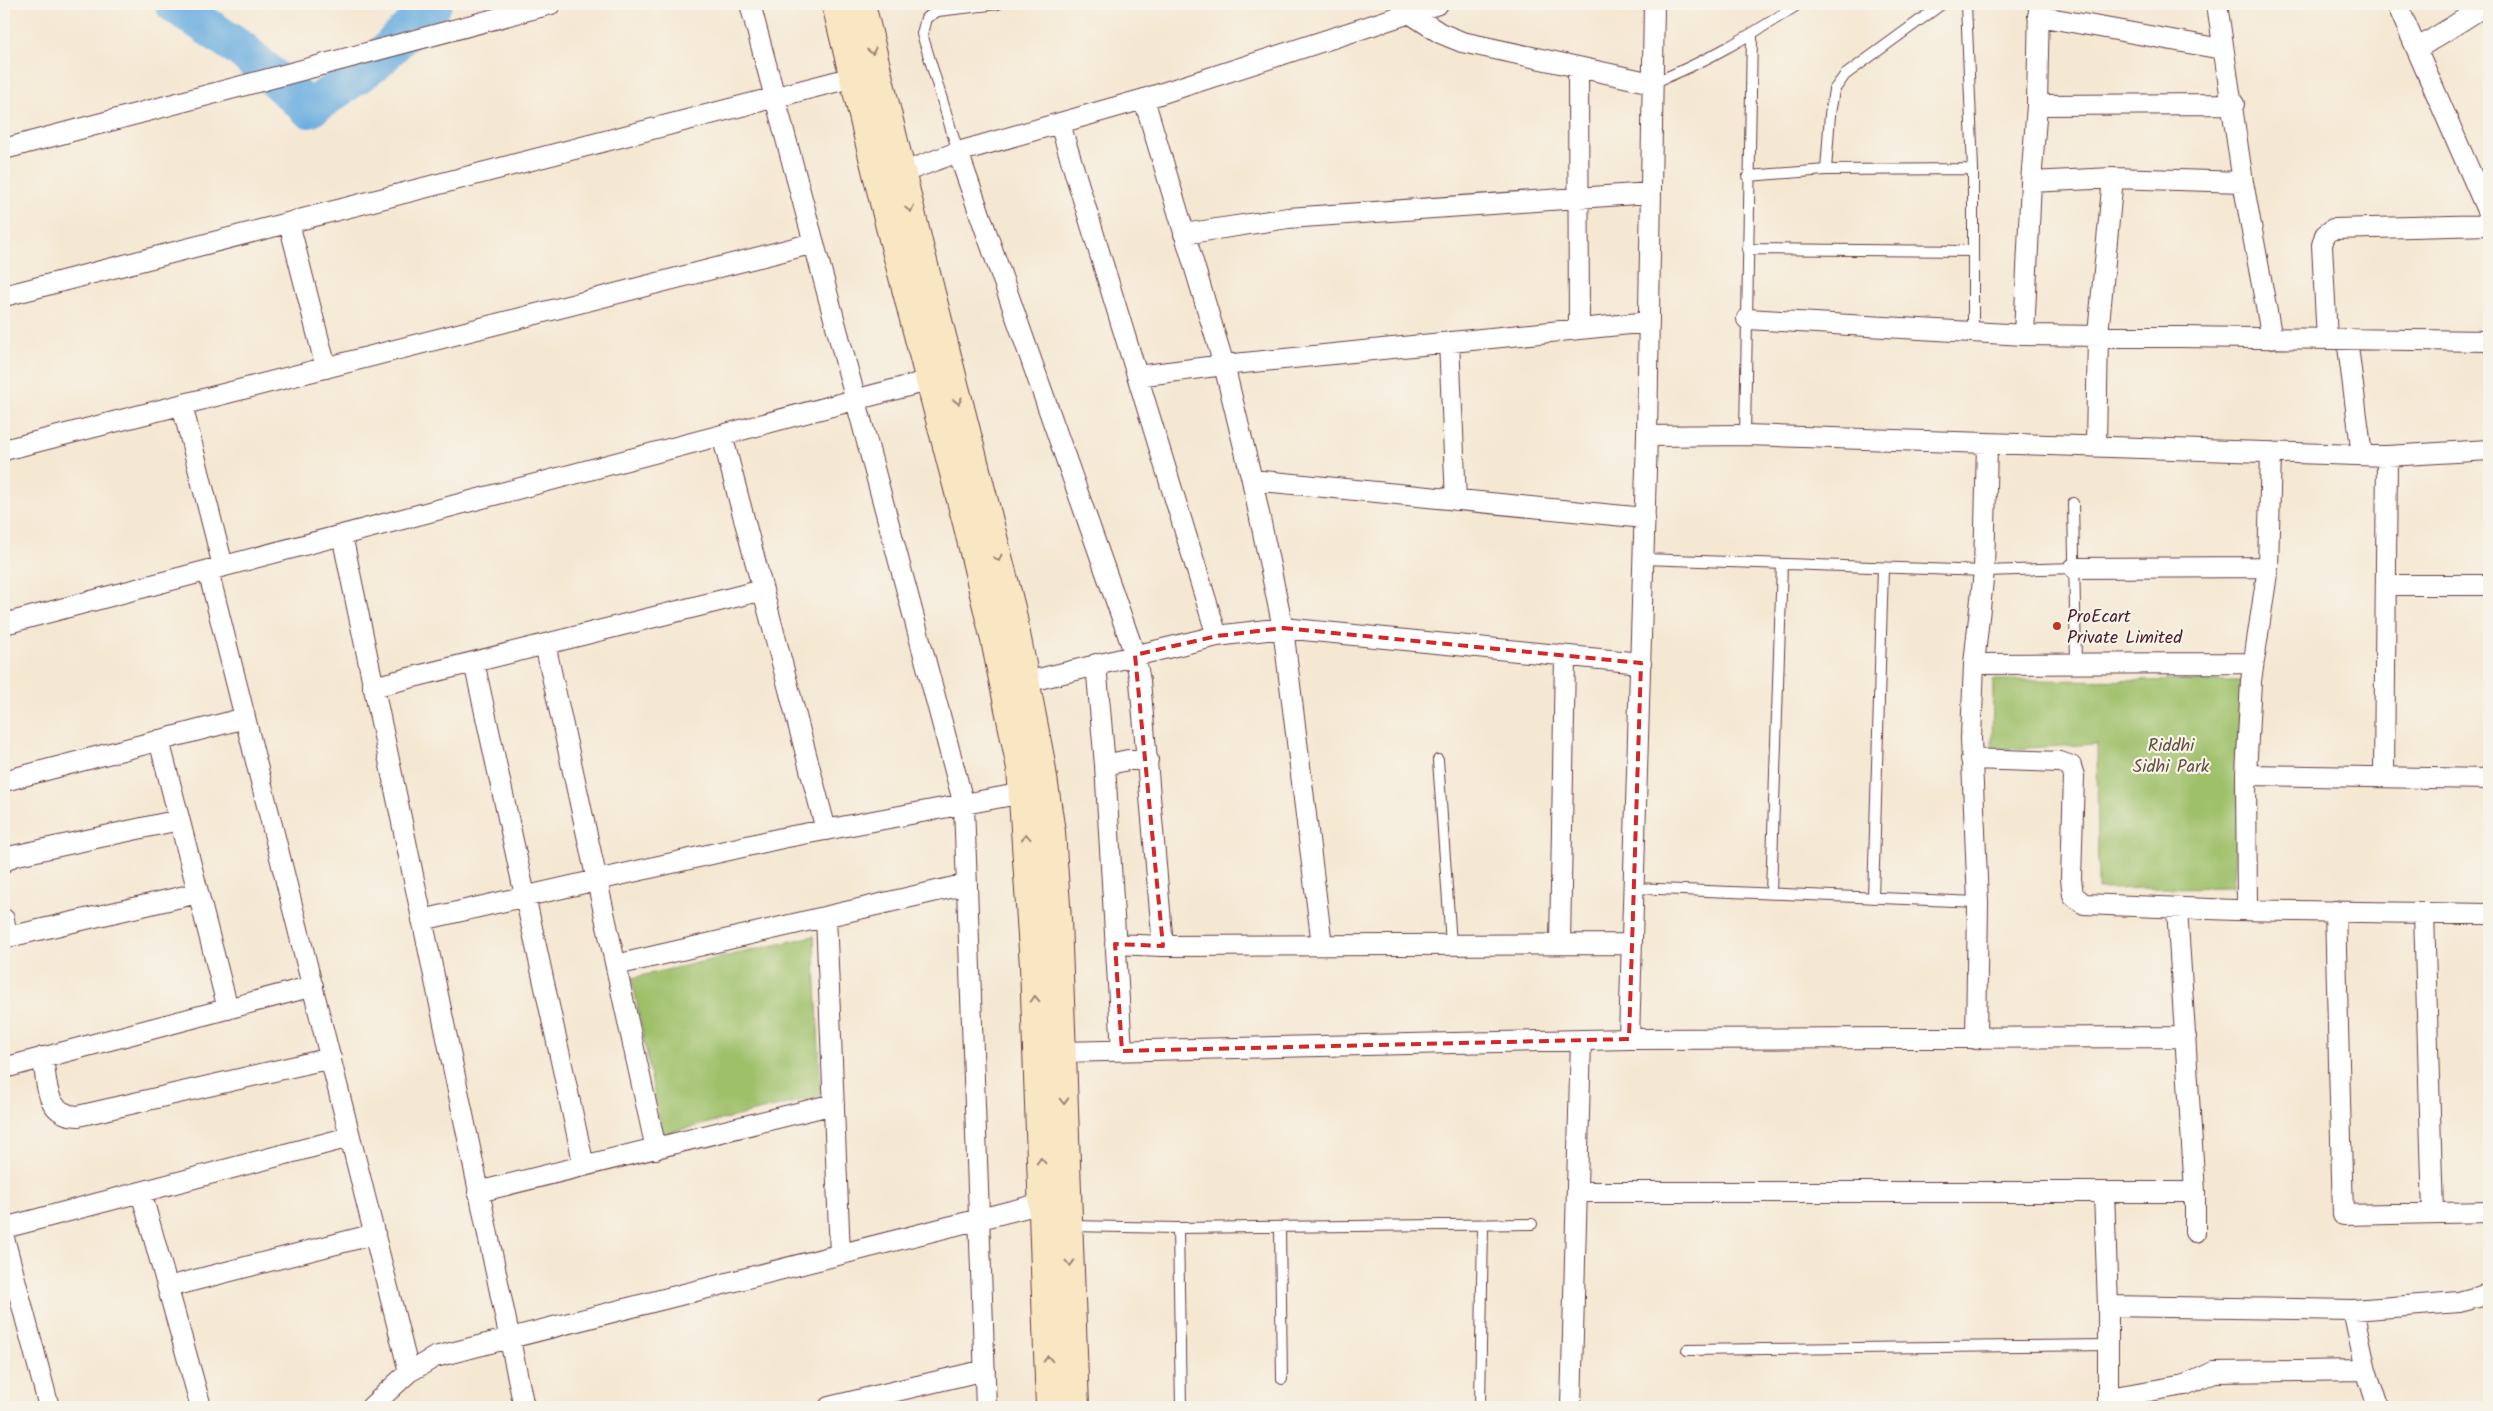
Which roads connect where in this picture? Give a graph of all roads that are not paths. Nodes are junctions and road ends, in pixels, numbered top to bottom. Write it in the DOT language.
graph roads {
  1 [pos="551,4"];
  2 [pos="750,4"];
  3 [pos="836,4"];
  4 [pos="861,4"];
  5 [pos="998,4"];
  6 [pos="1438,4"];
  7 [pos="1654,4"];
  8 [pos="1799,4"];
  9 [pos="1942,4"];
  10 [pos="1966,4"];
  11 [pos="2217,4"];
  12 [pos="2397,4"];
  13 [pos="2487,4"];
  14 [pos="1407,8"];
  15 [pos="2038,10"];
  16 [pos="2489,11"];
  17 [pos="1752,34"];
  18 [pos="2222,49"];
  19 [pos="2417,49"];
  20 [pos="1578,67"];
  21 [pos="854,77"];
  22 [pos="1652,83"];
  23 [pos="776,97"];
  24 [pos="1144,98"];
  25 [pos="2234,104"];
  26 [pos="2037,105"];
  27 [pos="1060,124"];
  28 [pos="4,149"];
  29 [pos="958,152"];
  30 [pos="1973,169"];
  31 [pos="1826,170"];
  32 [pos="901,173"];
  33 [pos="1748,176"];
  34 [pos="2113,178"];
  35 [pos="2030,182"];
  36 [pos="2243,182"];
  37 [pos="1650,193"];
  38 [pos="1577,198"];
  39 [pos="2489,215"];
  40 [pos="290,223"];
  41 [pos="2489,226"];
  42 [pos="1184,234"];
  43 [pos="814,243"];
  44 [pos="1747,249"];
  45 [pos="1973,251"];
  46 [pos="4,296"];
  47 [pos="1747,320"];
  48 [pos="1649,322"];
  49 [pos="1579,329"];
  50 [pos="1973,332"];
  51 [pos="2098,334"];
  52 [pos="2024,335"];
  53 [pos="2272,339"];
  54 [pos="2327,339"];
  55 [pos="2347,340"];
  56 [pos="2489,341"];
  57 [pos="1449,342"];
  58 [pos="1224,365"];
  59 [pos="326,368"];
  60 [pos="1137,376"];
  61 [pos="941,377"];
  62 [pos="855,400"];
  63 [pos="182,405"];
  64 [pos="722,435"];
  65 [pos="1745,435"];
  66 [pos="1647,436"];
  67 [pos="1987,444"];
  68 [pos="2096,445"];
  69 [pos="4,450"];
  70 [pos="2489,450"];
  71 [pos="2272,452"];
  72 [pos="2362,455"];
  73 [pos="2387,456"];
  74 [pos="1252,480"];
  75 [pos="1456,500"];
  76 [pos="2073,504"];
  77 [pos="1645,518"];
  78 [pos="342,535"];
  79 [pos="1644,559"];
  80 [pos="1782,564"];
  81 [pos="2268,566"];
  82 [pos="215,568"];
  83 [pos="1883,568"];
  84 [pos="2074,568"];
  85 [pos="1984,571"];
  86 [pos="2386,585"];
  87 [pos="2489,585"];
  88 [pos="763,590"];
  89 [pos="4,624"];
  90 [pos="1283,628"];
  91 [pos="1217,636"];
  92 [pos="545,644"];
  93 [pos="1135,655"];
  94 [pos="1565,657"];
  95 [pos="474,662"];
  96 [pos="1641,662"];
  97 [pos="2076,663"];
  98 [pos="2252,663"];
  99 [pos="1096,664"];
  100 [pos="1974,664"];
  101 [pos="1026,682"];
  102 [pos="373,687"];
  103 [pos="245,718"];
  104 [pos="159,740"];
  105 [pos="1971,759"];
  106 [pos="1148,760"];
  107 [pos="1438,760"];
  108 [pos="1105,765"];
  109 [pos="2246,775"];
  110 [pos="2384,777"];
  111 [pos="2489,779"];
  112 [pos="4,781"];
  113 [pos="1023,793"];
  114 [pos="964,805"];
  115 [pos="179,820"];
  116 [pos="826,830"];
  117 [pos="4,862"];
  118 [pos="597,880"];
  119 [pos="967,884"];
  120 [pos="1634,888"];
  121 [pos="198,893"];
  122 [pos="1771,893"];
  123 [pos="525,897"];
  124 [pos="1873,898"];
  125 [pos="1978,902"];
  126 [pos="2177,908"];
  127 [pos="2247,910"];
  128 [pos="2335,911"];
  129 [pos="2424,913"];
  130 [pos="2489,914"];
  131 [pos="826,917"];
  132 [pos="422,920"];
  133 [pos="5,931"];
  134 [pos="1115,944"];
  135 [pos="1451,944"];
  136 [pos="1560,944"];
  137 [pos="1632,944"];
  138 [pos="1322,945"];
  139 [pos="1164,946"];
  140 [pos="616,965"];
  141 [pos="313,986"];
  142 [pos="228,1008"];
  143 [pos="2186,1037"];
  144 [pos="1629,1039"];
  145 [pos="1976,1039"];
  146 [pos="1580,1040"];
  147 [pos="1122,1051"];
  148 [pos="1062,1052"];
  149 [pos="43,1057"];
  150 [pos="331,1058"];
  151 [pos="4,1068"];
  152 [pos="834,1104"];
  153 [pos="350,1137"];
  154 [pos="656,1148"];
  155 [pos="584,1166"];
  156 [pos="141,1192"];
  157 [pos="478,1192"];
  158 [pos="1577,1192"];
  159 [pos="2104,1192"];
  160 [pos="2195,1192"];
  161 [pos="2489,1212"];
  162 [pos="2433,1213"];
  163 [pos="1056,1217"];
  164 [pos="979,1219"];
  165 [pos="1532,1224"];
  166 [pos="1483,1225"];
  167 [pos="1280,1227"];
  168 [pos="4,1228"];
  169 [pos="1178,1228"];
  170 [pos="2195,1232"];
  171 [pos="375,1234"];
  172 [pos="4,1238"];
  173 [pos="840,1254"];
  174 [pos="168,1287"];
  175 [pos="2489,1294"];
  176 [pos="2108,1306"];
  177 [pos="2353,1310"];
  178 [pos="509,1338"];
  179 [pos="2108,1345"];
  180 [pos="1687,1350"];
  181 [pos="985,1370"];
  182 [pos="2366,1370"];
  183 [pos="409,1372"];
  184 [pos="1282,1379"];
  185 [pos="2108,1403"];
  186 [pos="838,1406"];
  187 [pos="49,1407"];
  188 [pos="201,1407"];
  189 [pos="371,1407"];
  190 [pos="524,1407"];
  191 [pos="986,1407"];
  192 [pos="1050,1407"];
  193 [pos="1075,1407"];
  194 [pos="1181,1407"];
  195 [pos="1480,1407"];
  196 [pos="1571,1407"];
  197 [pos="2378,1407"];
  1 -- 28 [label="street"];
  2 -- 23 [label="street"];
  3 -- 21 [label="street"];
  4 -- 32 [label="street, one-way"];
  5 -- 29 [label="lane"];
  6 -- 14 [label="street"];
  7 -- 22 [label="street"];
  8 -- 17 [label="lane"];
  9 -- 31 [label="lane"];
  10 -- 30 [label="lane"];
  11 -- 18 [label="street"];
  12 -- 19 [label="street"];
  13 -- 16 [label="street"];
  13 -- 19 [label="street"];
  14 -- 20 [label="street"];
  14 -- 24 [label="street"];
  15 -- 18 [label="street"];
  15 -- 26 [label="street"];
  17 -- 22 [label="lane"];
  17 -- 33 [label="lane"];
  18 -- 25 [label="street"];
  19 -- 39 [label="street"];
  20 -- 22 [label="street"];
  20 -- 38 [label="street"];
  21 -- 23 [label="street"];
  21 -- 61 [label="street"];
  22 -- 37 [label="street"];
  23 -- 40 [label="street"];
  23 -- 43 [label="street"];
  24 -- 27 [label="street"];
  24 -- 42 [label="street"];
  25 -- 26 [label="street"];
  25 -- 36 [label="street"];
  26 -- 35 [label="street"];
  27 -- 29 [label="street"];
  27 -- 60 [label="street"];
  29 -- 32 [label="street"];
  29 -- 93 [label="street"];
  30 -- 31 [label="lane"];
  30 -- 45 [label="lane"];
  31 -- 33 [label="lane"];
  32 -- 61 [label="street, one-way"];
  33 -- 44 [label="lane"];
  34 -- 35 [label="street"];
  34 -- 36 [label="street"];
  34 -- 51 [label="street"];
  35 -- 52 [label="street"];
  36 -- 53 [label="street"];
  37 -- 38 [label="street"];
  37 -- 48 [label="street"];
  38 -- 42 [label="street"];
  38 -- 49 [label="street"];
  40 -- 46 [label="street"];
  40 -- 59 [label="street"];
  41 -- 54 [label="street"];
  42 -- 58 [label="street"];
  43 -- 59 [label="street"];
  43 -- 62 [label="street"];
  44 -- 45 [label="lane"];
  44 -- 47 [label="lane"];
  45 -- 50 [label="lane"];
  47 -- 50 [label="street"];
  47 -- 65 [label="lane"];
  48 -- 49 [label="street"];
  48 -- 66 [label="street"];
  49 -- 57 [label="street"];
  50 -- 52 [label="street"];
  51 -- 52 [label="street"];
  51 -- 53 [label="street"];
  51 -- 68 [label="street"];
  53 -- 54 [label="street"];
  54 -- 55 [label="street"];
  55 -- 56 [label="street"];
  55 -- 72 [label="street"];
  57 -- 58 [label="street"];
  57 -- 75 [label="street"];
  58 -- 60 [label="street"];
  58 -- 74 [label="street"];
  59 -- 63 [label="street"];
  60 -- 91 [label="street"];
  61 -- 62 [label="street"];
  61 -- 101 [label="street, one-way"];
  61 -- 113 [label="street"];
  62 -- 64 [label="street"];
  62 -- 114 [label="street"];
  63 -- 69 [label="street"];
  63 -- 82 [label="street"];
  64 -- 78 [label="street"];
  64 -- 88 [label="street"];
  65 -- 66 [label="street"];
  65 -- 67 [label="street"];
  66 -- 77 [label="street"];
  67 -- 68 [label="street"];
  67 -- 85 [label="street"];
  68 -- 71 [label="street"];
  70 -- 73 [label="street"];
  71 -- 72 [label="street"];
  71 -- 81 [label="street"];
  72 -- 73 [label="street"];
  73 -- 86 [label="street"];
  74 -- 75 [label="street"];
  74 -- 90 [label="street"];
  75 -- 77 [label="street"];
  76 -- 84 [label="lane"];
  77 -- 79 [label="street"];
  78 -- 82 [label="street"];
  78 -- 102 [label="street"];
  79 -- 80 [label="lane"];
  79 -- 96 [label="street"];
  80 -- 83 [label="lane"];
  80 -- 122 [label="lane"];
  81 -- 84 [label="street"];
  81 -- 98 [label="street"];
  82 -- 89 [label="street"];
  82 -- 103 [label="street"];
  83 -- 85 [label="lane"];
  83 -- 124 [label="lane"];
  84 -- 85 [label="lane"];
  84 -- 97 [label="lane"];
  85 -- 100 [label="street"];
  86 -- 87 [label="street"];
  86 -- 110 [label="street"];
  88 -- 92 [label="street"];
  88 -- 116 [label="street"];
  90 -- 91 [label="street"];
  90 -- 94 [label="street"];
  90 -- 138 [label="street"];
  91 -- 93 [label="street"];
  92 -- 95 [label="street"];
  92 -- 118 [label="street"];
  93 -- 99 [label="street"];
  93 -- 106 [label="street"];
  94 -- 96 [label="street"];
  94 -- 136 [label="street"];
  95 -- 102 [label="street"];
  95 -- 123 [label="street"];
  96 -- 120 [label="street"];
  97 -- 98 [label="street"];
  97 -- 100 [label="street"];
  98 -- 109 [label="street"];
  99 -- 101 [label="street"];
  99 -- 108 [label="street"];
  100 -- 105 [label="street"];
  101 -- 148 [label="street"];
  102 -- 132 [label="street"];
  103 -- 104 [label="street"];
  103 -- 141 [label="street"];
  104 -- 112 [label="street"];
  104 -- 115 [label="street"];
  105 -- 125 [label="street"];
  105 -- 126 [label="street"];
  106 -- 108 [label="street"];
  106 -- 139 [label="street"];
  107 -- 135 [label="lane"];
  108 -- 134 [label="street"];
  109 -- 110 [label="street"];
  109 -- 127 [label="street"];
  110 -- 111 [label="street"];
  113 -- 114 [label="street"];
  163 -- 113 [label="street, one-way"];
  114 -- 116 [label="street"];
  114 -- 119 [label="street"];
  115 -- 117 [label="street"];
  115 -- 121 [label="street"];
  116 -- 118 [label="street"];
  118 -- 123 [label="street"];
  118 -- 140 [label="street"];
  119 -- 131 [label="street"];
  119 -- 164 [label="street"];
  120 -- 122 [label="lane"];
  120 -- 137 [label="street"];
  121 -- 133 [label="street"];
  121 -- 142 [label="street"];
  122 -- 124 [label="lane"];
  123 -- 132 [label="street"];
  123 -- 155 [label="street"];
  124 -- 125 [label="lane"];
  125 -- 145 [label="street"];
  126 -- 127 [label="street"];
  126 -- 143 [label="street"];
  127 -- 128 [label="street"];
  128 -- 129 [label="street"];
  128 -- 162 [label="street"];
  129 -- 130 [label="street"];
  129 -- 162 [label="street"];
  131 -- 140 [label="street"];
  131 -- 152 [label="street"];
  132 -- 157 [label="street"];
  134 -- 139 [label="street"];
  134 -- 147 [label="street"];
  135 -- 136 [label="street"];
  135 -- 138 [label="street"];
  136 -- 137 [label="street"];
  137 -- 144 [label="street"];
  138 -- 139 [label="street"];
  140 -- 154 [label="street"];
  141 -- 142 [label="street"];
  141 -- 150 [label="street"];
  142 -- 149 [label="street"];
  143 -- 145 [label="street"];
  143 -- 160 [label="street"];
  144 -- 145 [label="street"];
  144 -- 146 [label="street"];
  146 -- 147 [label="street"];
  146 -- 158 [label="street"];
  147 -- 148 [label="street"];
  148 -- 163 [label="street, one-way"];
  149 -- 150 [label="street"];
  149 -- 151 [label="street"];
  150 -- 153 [label="street"];
  152 -- 154 [label="street"];
  152 -- 173 [label="street"];
  153 -- 156 [label="street"];
  153 -- 171 [label="street"];
  154 -- 155 [label="street"];
  155 -- 157 [label="street"];
  156 -- 168 [label="street"];
  156 -- 174 [label="street"];
  157 -- 178 [label="street"];
  158 -- 159 [label="street"];
  158 -- 196 [label="street"];
  159 -- 160 [label="street"];
  159 -- 176 [label="street"];
  160 -- 170 [label="street"];
  161 -- 162 [label="street"];
  163 -- 164 [label="street"];
  163 -- 169 [label="lane"];
  192 -- 163 [label="street, one-way"];
  163 -- 193 [label="street, one-way"];
  164 -- 173 [label="street"];
  164 -- 181 [label="street"];
  165 -- 166 [label="lane"];
  166 -- 167 [label="lane"];
  166 -- 195 [label="lane"];
  167 -- 169 [label="lane"];
  167 -- 184 [label="lane"];
  169 -- 194 [label="lane"];
  171 -- 174 [label="street"];
  171 -- 183 [label="street"];
  172 -- 187 [label="street"];
  173 -- 178 [label="street"];
  174 -- 188 [label="street"];
  175 -- 177 [label="street"];
  176 -- 177 [label="street"];
  176 -- 179 [label="street"];
  177 -- 182 [label="street"];
  178 -- 183 [label="street"];
  178 -- 190 [label="street"];
  179 -- 180 [label="lane"];
  179 -- 185 [label="street"];
  181 -- 186 [label="street"];
  181 -- 191 [label="street"];
  182 -- 185 [label="street"];
  182 -- 197 [label="street"];
  183 -- 189 [label="street"];
}
